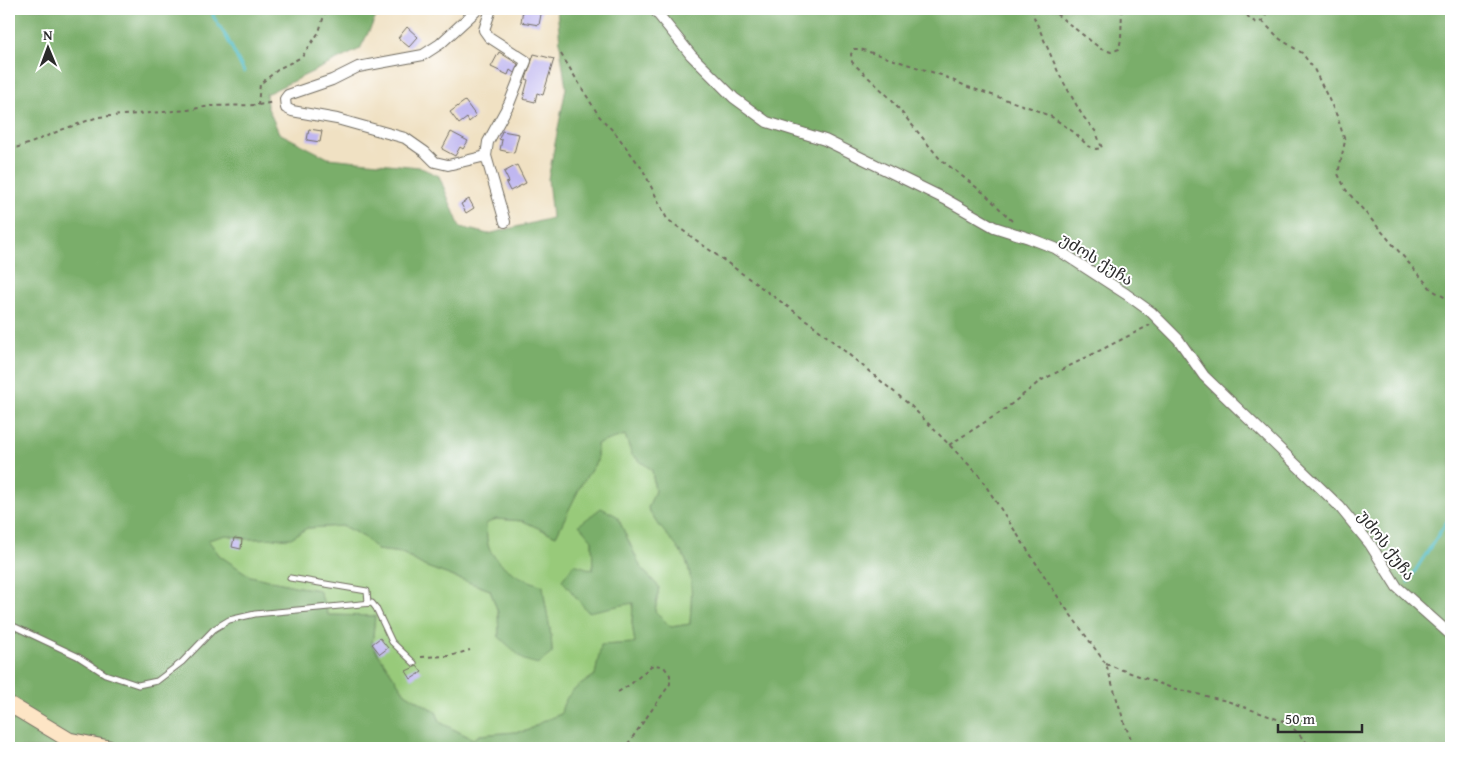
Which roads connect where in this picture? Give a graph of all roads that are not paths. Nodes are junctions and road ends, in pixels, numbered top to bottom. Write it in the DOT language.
graph roads {
  1 [pos="478,9"];
  2 [pos="491,9"];
  3 [pos="654,9"];
  4 [pos="486,156"];
  5 [pos="505,222"];
  6 [pos="290,578"];
  7 [pos="368,603"];
  8 [pos="9,624"];
  9 [pos="1451,636"];
  10 [pos="414,663"];
  11 [pos="9,704"];
  12 [pos="109,748"];
  1 -- 4 [label="street"];
  2 -- 4 [label="street"];
  3 -- 9 [label="street, უძოს ქუჩა"];
  4 -- 5 [label="street"];
  6 -- 7 [label="lane"];
  7 -- 8 [label="lane"];
  7 -- 10 [label="lane"];
  11 -- 12 [label="main road"];
}
